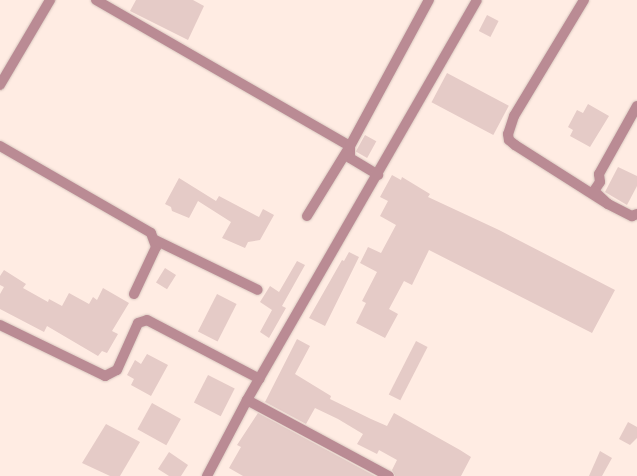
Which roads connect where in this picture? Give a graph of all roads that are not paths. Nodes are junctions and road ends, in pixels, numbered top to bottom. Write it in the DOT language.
graph roads {
  1 [pos="50,0"];
  2 [pos="96,0"];
  3 [pos="428,0"];
  4 [pos="477,0"];
  5 [pos="584,0"];
  6 [pos="0,86"];
  7 [pos="637,106"];
  8 [pos="0,146"];
  9 [pos="350,146"];
  10 [pos="378,175"];
  11 [pos="608,204"];
  12 [pos="637,214"];
  13 [pos="307,216"];
  14 [pos="155,240"];
  15 [pos="258,290"];
  16 [pos="134,294"];
  17 [pos="0,325"];
  18 [pos="260,379"];
  19 [pos="247,400"];
  20 [pos="207,476"];
  21 [pos="389,476"];
  1 -- 6 [label="street"];
  2 -- 9 [label="street"];
  3 -- 9 [label="street"];
  4 -- 10 [label="street"];
  5 -- 11 [label="street"];
  7 -- 11 [label="street"];
  8 -- 14 [label="street"];
  9 -- 10 [label="street"];
  9 -- 13 [label="street"];
  10 -- 18 [label="street"];
  11 -- 12 [label="street"];
  14 -- 15 [label="street"];
  14 -- 16 [label="street"];
  17 -- 18 [label="street"];
  18 -- 19 [label="street"];
  19 -- 20 [label="street"];
  19 -- 21 [label="street"];
}
